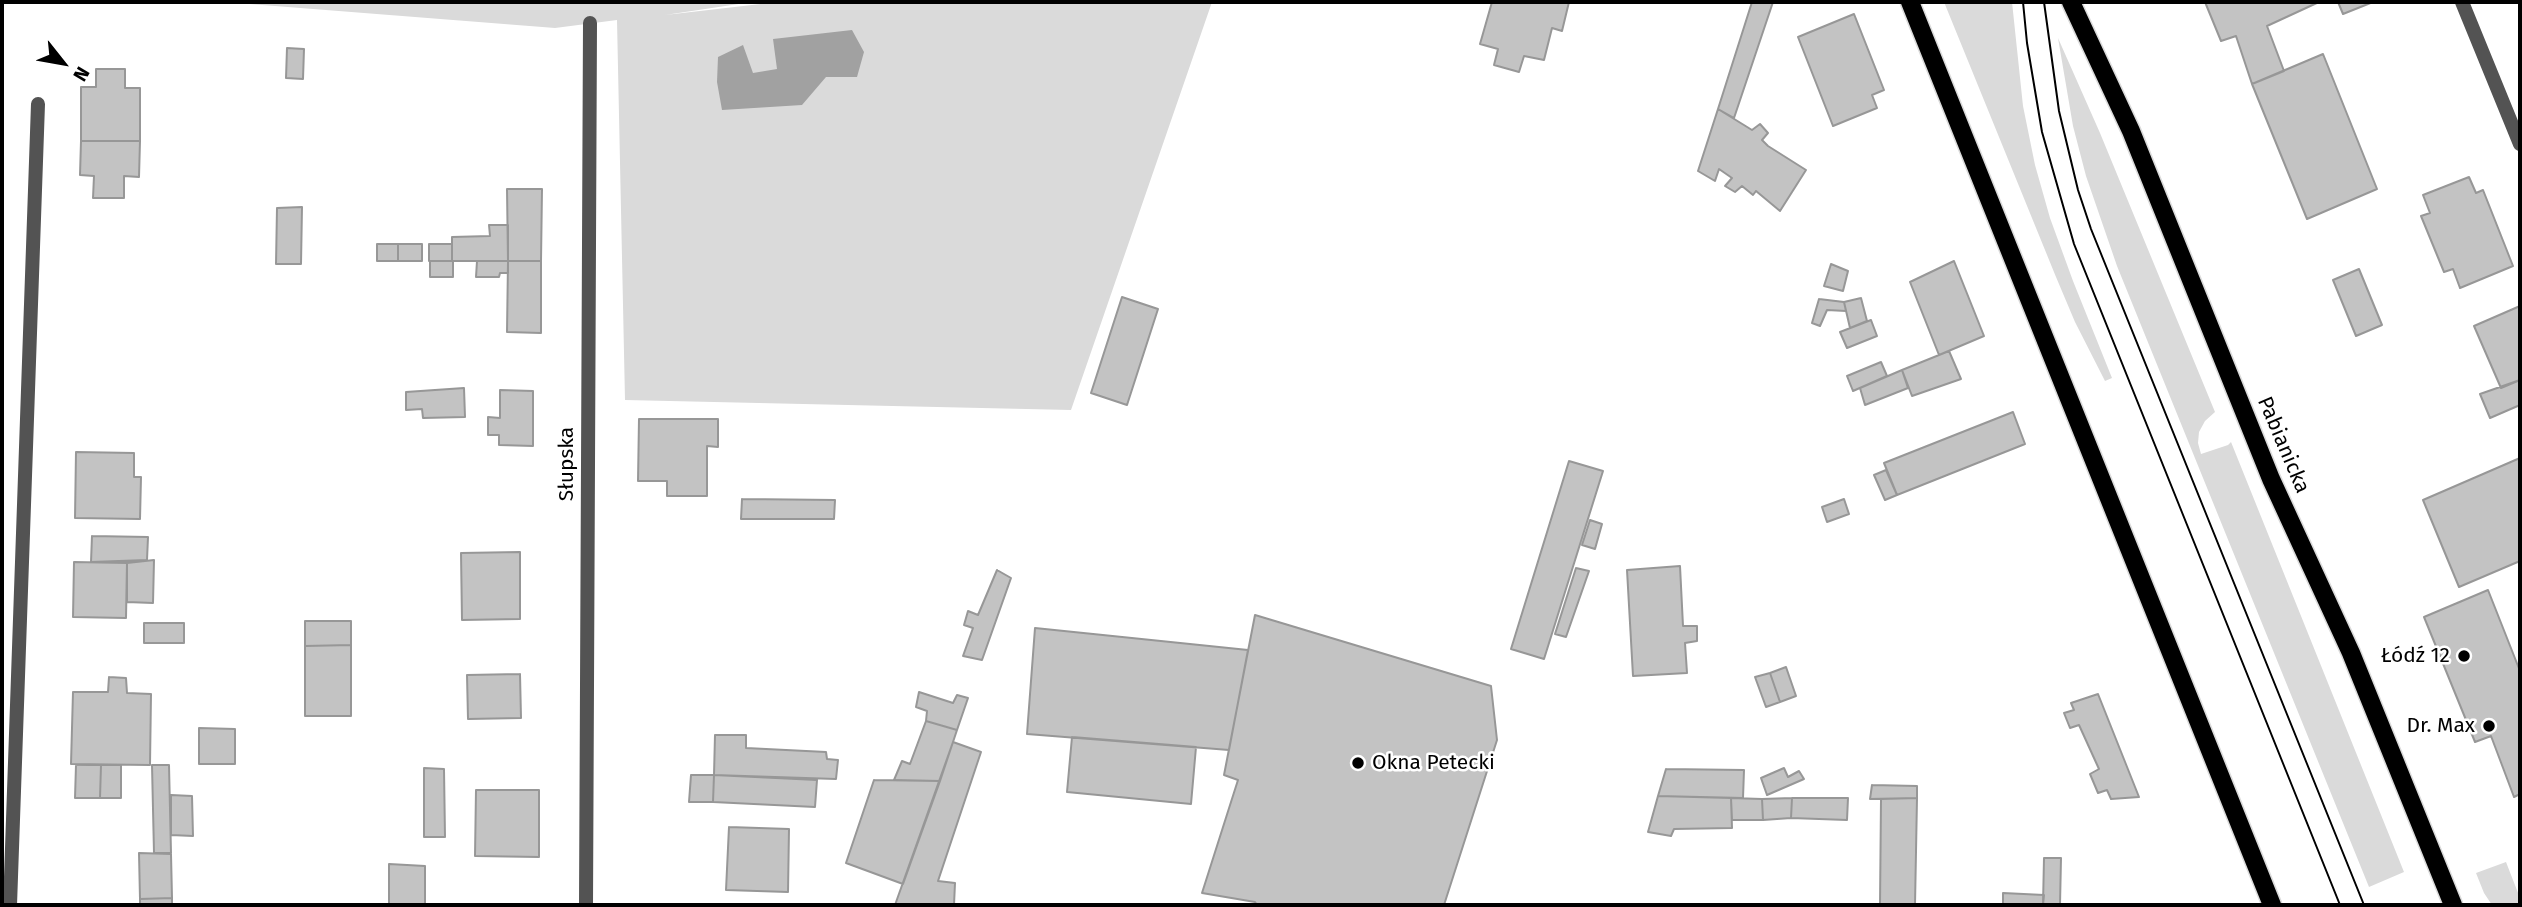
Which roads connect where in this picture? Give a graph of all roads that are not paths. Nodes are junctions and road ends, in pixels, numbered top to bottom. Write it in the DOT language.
graph roads {
  1 [pos="1910,2"];
  2 [pos="2071,2"];
  3 [pos="2462,2"];
  4 [pos="590,23"];
  5 [pos="38,104"];
  6 [pos="2520,144"];
  7 [pos="10,905"];
  8 [pos="586,905"];
  9 [pos="2272,905"];
  10 [pos="2453,905"];
  1 -- 9 [label="main road"];
  2 -- 10 [label="main road, Pabianicka"];
  3 -- 6 [label="street"];
  4 -- 8 [label="street, Słupska"];
  5 -- 7 [label="street"];
}
